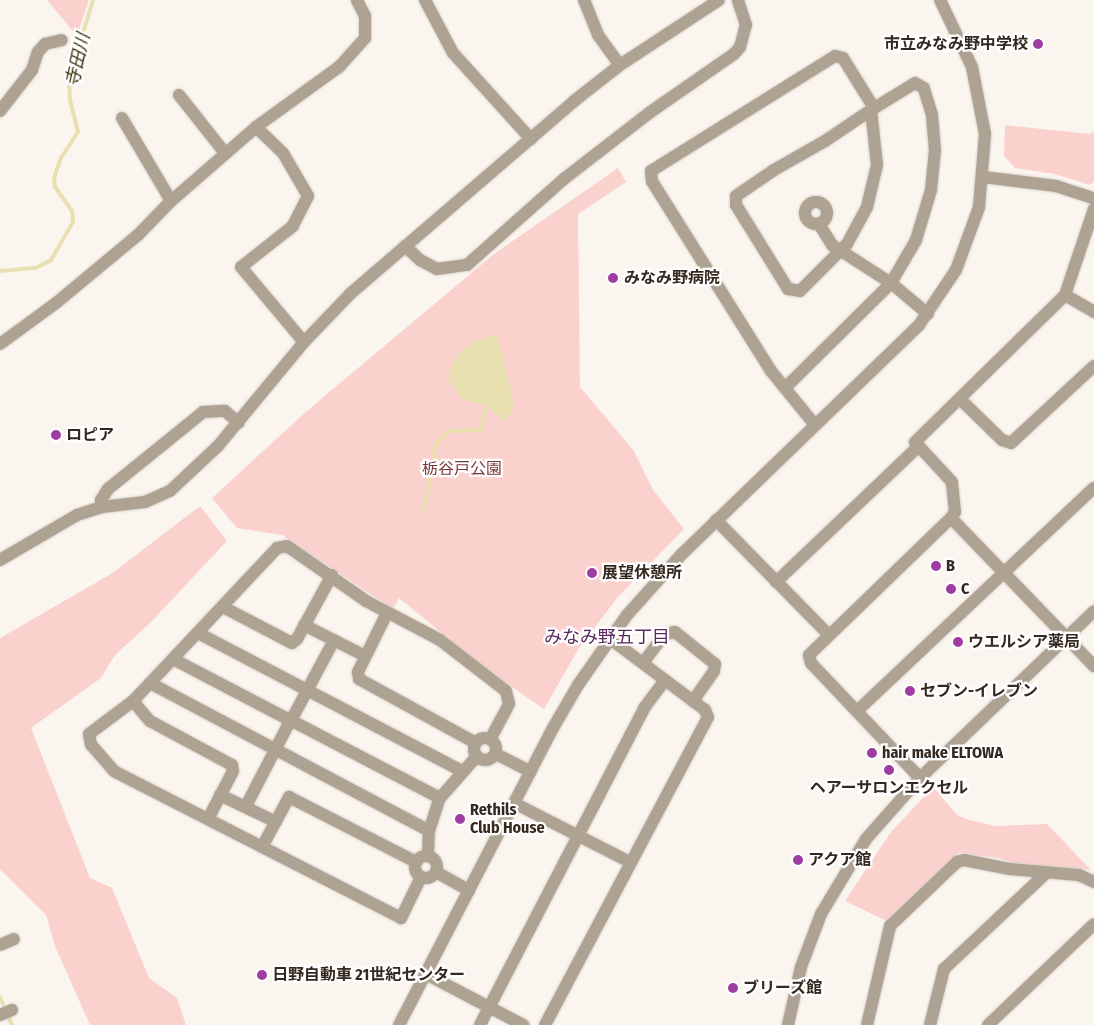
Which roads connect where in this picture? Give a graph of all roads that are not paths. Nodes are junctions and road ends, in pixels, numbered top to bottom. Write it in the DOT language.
graph roads {
  1 [pos="357,0"];
  2 [pos="425,0"];
  3 [pos="584,0"];
  4 [pos="719,0"];
  5 [pos="738,0"];
  6 [pos="940,0"];
  7 [pos="62,40"];
  8 [pos="620,65"];
  9 [pos="179,95"];
  10 [pos="872,109"];
  11 [pos="0,111"];
  12 [pos="122,118"];
  13 [pos="256,127"];
  14 [pos="531,139"];
  15 [pos="225,153"];
  16 [pos="983,177"];
  17 [pos="1094,198"];
  18 [pos="171,201"];
  19 [pos="1094,209"];
  20 [pos="819,224"];
  21 [pos="405,246"];
  22 [pos="840,251"];
  23 [pos="891,283"];
  24 [pos="1065,295"];
  25 [pos="1094,312"];
  26 [pos="928,314"];
  27 [pos="304,342"];
  28 [pos="0,344"];
  29 [pos="1094,366"];
  30 [pos="785,388"];
  31 [pos="960,399"];
  32 [pos="239,423"];
  33 [pos="815,425"];
  34 [pos="918,446"];
  35 [pos="1094,488"];
  36 [pos="102,507"];
  37 [pos="951,518"];
  38 [pos="716,520"];
  39 [pos="0,560"];
  40 [pos="1004,572"];
  41 [pos="332,575"];
  42 [pos="776,582"];
  43 [pos="223,607"];
  44 [pos="1094,611"];
  45 [pos="388,613"];
  46 [pos="304,625"];
  47 [pos="198,634"];
  48 [pos="829,635"];
  49 [pos="1067,637"];
  50 [pos="609,638"];
  51 [pos="334,640"];
  52 [pos="365,656"];
  53 [pos="173,659"];
  54 [pos="643,663"];
  55 [pos="1094,666"];
  56 [pos="665,680"];
  57 [pos="150,683"];
  58 [pos="308,690"];
  59 [pos="133,701"];
  60 [pos="692,701"];
  61 [pos="857,711"];
  62 [pos="291,720"];
  63 [pos="490,739"];
  64 [pos="476,743"];
  65 [pos="275,749"];
  66 [pos="496,754"];
  67 [pos="477,756"];
  68 [pos="462,771"];
  69 [pos="531,772"];
  70 [pos="920,778"];
  71 [pos="220,795"];
  72 [pos="440,798"];
  73 [pos="514,803"];
  74 [pos="246,806"];
  75 [pos="208,819"];
  76 [pos="276,822"];
  77 [pos="429,831"];
  78 [pos="578,835"];
  79 [pos="262,847"];
  80 [pos="428,855"];
  81 [pos="416,862"];
  82 [pos="630,862"];
  83 [pos="436,872"];
  84 [pos="1045,874"];
  85 [pos="421,877"];
  86 [pos="1094,882"];
  87 [pos="469,890"];
  88 [pos="1094,924"];
  89 [pos="14,938"];
  90 [pos="1,942"];
  91 [pos="426,974"];
  92 [pos="489,1007"];
  93 [pos="399,1025"];
  94 [pos="480,1025"];
  95 [pos="523,1025"];
  96 [pos="546,1025"];
  97 [pos="788,1025"];
  98 [pos="867,1025"];
  99 [pos="930,1025"];
  100 [pos="988,1025"];
  1 -- 13 [label="street"];
  2 -- 14 [label="street"];
  3 -- 8 [label="street"];
  4 -- 8 [label="street"];
  5 -- 21 [label="street"];
  6 -- 16 [label="street"];
  7 -- 11 [label="street"];
  8 -- 14 [label="street"];
  9 -- 15 [label="street"];
  10 -- 22 [label="street"];
  10 -- 22 [label="street"];
  10 -- 23 [label="street"];
  10 -- 30 [label="street"];
  12 -- 18 [label="street"];
  13 -- 15 [label="street"];
  13 -- 27 [label="street"];
  14 -- 21 [label="street"];
  15 -- 18 [label="street"];
  16 -- 17 [label="street"];
  16 -- 26 [label="street"];
  18 -- 28 [label="street"];
  19 -- 24 [label="street"];
  20 -- 22 [label="street"];
  21 -- 27 [label="street"];
  22 -- 23 [label="street"];
  23 -- 26 [label="street"];
  23 -- 30 [label="street"];
  24 -- 25 [label="street"];
  24 -- 31 [label="street"];
  26 -- 33 [label="street"];
  27 -- 32 [label="street"];
  29 -- 31 [label="street"];
  30 -- 33 [label="street"];
  31 -- 34 [label="street"];
  32 -- 36 [label="street"];
  32 -- 36 [label="street"];
  33 -- 38 [label="street"];
  34 -- 37 [label="street"];
  34 -- 42 [label="street"];
  35 -- 40 [label="street"];
  36 -- 39 [label="street"];
  37 -- 40 [label="street"];
  37 -- 48 [label="street"];
  38 -- 42 [label="street"];
  38 -- 50 [label="street"];
  40 -- 49 [label="street"];
  40 -- 61 [label="street"];
  41 -- 43 [label="street"];
  41 -- 45 [label="street"];
  41 -- 46 [label="street"];
  42 -- 48 [label="street"];
  43 -- 46 [label="street"];
  43 -- 47 [label="street"];
  44 -- 49 [label="street"];
  45 -- 52 [label="street"];
  45 -- 63 [label="street"];
  46 -- 51 [label="street"];
  47 -- 53 [label="street"];
  47 -- 58 [label="street"];
  48 -- 61 [label="street"];
  49 -- 55 [label="street"];
  49 -- 70 [label="street"];
  50 -- 54 [label="street"];
  50 -- 69 [label="street"];
  51 -- 52 [label="street"];
  51 -- 58 [label="street"];
  52 -- 64 [label="street"];
  53 -- 57 [label="street"];
  53 -- 62 [label="street"];
  54 -- 56 [label="street"];
  54 -- 60 [label="street"];
  56 -- 60 [label="street"];
  56 -- 78 [label="street"];
  57 -- 59 [label="street"];
  57 -- 65 [label="street"];
  58 -- 62 [label="street"];
  58 -- 68 [label="street"];
  59 -- 71 [label="street"];
  59 -- 75 [label="street"];
  60 -- 82 [label="street"];
  61 -- 70 [label="street"];
  62 -- 65 [label="street"];
  62 -- 72 [label="street"];
  63 -- 64 [label="street"];
  63 -- 66 [label="street"];
  64 -- 67 [label="street"];
  65 -- 74 [label="street"];
  65 -- 77 [label="street"];
  66 -- 67 [label="street"];
  66 -- 69 [label="street"];
  67 -- 68 [label="street"];
  68 -- 72 [label="street"];
  69 -- 73 [label="street"];
  70 -- 97 [label="street"];
  71 -- 74 [label="street"];
  71 -- 75 [label="street"];
  72 -- 77 [label="street"];
  73 -- 78 [label="street"];
  73 -- 87 [label="street"];
  74 -- 76 [label="street"];
  75 -- 79 [label="street"];
  76 -- 79 [label="street"];
  76 -- 81 [label="street"];
  77 -- 80 [label="street"];
  78 -- 82 [label="street"];
  78 -- 92 [label="street"];
  79 -- 85 [label="street"];
  80 -- 81 [label="street"];
  80 -- 83 [label="street"];
  81 -- 85 [label="street"];
  82 -- 96 [label="street"];
  83 -- 85 [label="street"];
  83 -- 87 [label="street"];
  84 -- 86 [label="street"];
  84 -- 98 [label="street"];
  84 -- 99 [label="street"];
  87 -- 91 [label="street"];
  88 -- 100 [label="street"];
  89 -- 90 [label="street"];
  91 -- 92 [label="street"];
  91 -- 93 [label="street"];
  92 -- 94 [label="street"];
  92 -- 95 [label="street"];
}
